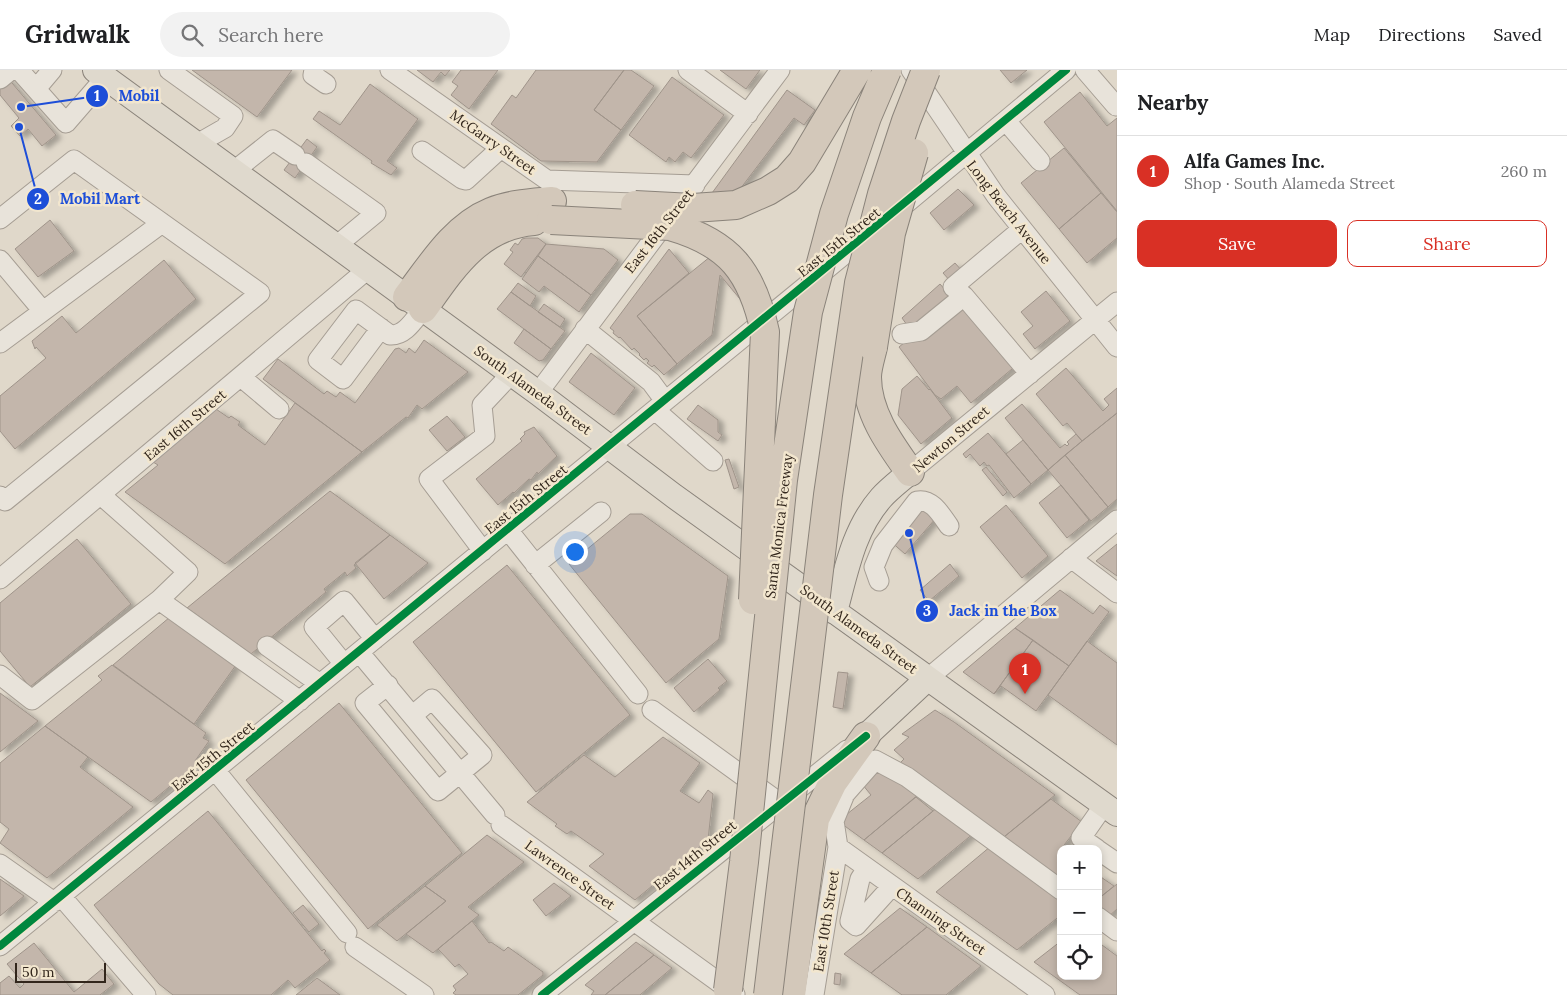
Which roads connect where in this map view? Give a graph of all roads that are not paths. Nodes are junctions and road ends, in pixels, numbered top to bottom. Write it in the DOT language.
graph roads {
  1 [pos="11,70"];
  2 [pos="19,70"];
  3 [pos="52,70"];
  4 [pos="169,70"];
  5 [pos="390,70"];
  6 [pos="688,70"];
  7 [pos="780,70"];
  8 [pos="858,70"];
  9 [pos="888,70"];
  10 [pos="911,70"];
  11 [pos="926,70"];
  12 [pos="942,70"];
  13 [pos="1066,70"];
  14 [pos="1085,70"];
  15 [pos="101,73"];
  16 [pos="0,79"];
  17 [pos="36,89"];
  18 [pos="1116,106"];
  19 [pos="748,114"];
  20 [pos="1006,121"];
  21 [pos="197,144"];
  22 [pos="501,148"];
  23 [pos="422,151"];
  24 [pos="965,154"];
  25 [pos="1040,161"];
  26 [pos="234,171"];
  27 [pos="695,185"];
  28 [pos="551,210"];
  29 [pos="0,219"];
  30 [pos="162,223"];
  31 [pos="1022,229"];
  32 [pos="336,246"];
  33 [pos="0,260"];
  34 [pos="368,269"];
  35 [pos="964,296"];
  36 [pos="1117,302"];
  37 [pos="415,303"];
  38 [pos="47,306"];
  39 [pos="324,307"];
  40 [pos="1095,320"];
  41 [pos="346,323"];
  42 [pos="381,328"];
  43 [pos="585,329"];
  44 [pos="902,334"];
  45 [pos="0,342"];
  46 [pos="1117,347"];
  47 [pos="512,373"];
  48 [pos="1030,374"];
  49 [pos="241,378"];
  50 [pos="538,392"];
  51 [pos="660,405"];
  52 [pos="279,409"];
  53 [pos="610,446"];
  54 [pos="713,461"];
  55 [pos="910,472"];
  56 [pos="109,490"];
  57 [pos="0,496"];
  58 [pos="601,512"];
  59 [pos="1117,520"];
  60 [pos="949,526"];
  61 [pos="508,530"];
  62 [pos="483,551"];
  63 [pos="1070,558"];
  64 [pos="535,565"];
  65 [pos="0,579"];
  66 [pos="879,581"];
  67 [pos="1117,593"];
  68 [pos="159,600"];
  69 [pos="834,612"];
  70 [pos="766,637"];
  71 [pos="375,639"];
  72 [pos="267,646"];
  73 [pos="359,652"];
  74 [pos="344,664"];
  75 [pos="0,674"];
  76 [pos="927,678"];
  77 [pos="320,684"];
  78 [pos="388,685"];
  79 [pos="638,694"];
  80 [pos="300,701"];
  81 [pos="652,710"];
  82 [pos="413,716"];
  83 [pos="870,748"];
  84 [pos="215,770"];
  85 [pos="461,774"];
  86 [pos="780,803"];
  87 [pos="1111,809"];
  88 [pos="1091,845"];
  89 [pos="838,847"];
  90 [pos="1102,852"];
  91 [pos="1117,862"];
  92 [pos="0,864"];
  93 [pos="867,868"];
  94 [pos="892,886"];
  95 [pos="1057,887"];
  96 [pos="58,899"];
  97 [pos="1102,920"];
  98 [pos="633,921"];
  99 [pos="1117,931"];
  100 [pos="0,946"];
  101 [pos="555,991"];
  102 [pos="730,994"];
  103 [pos="146,995"];
  104 [pos="424,995"];
  105 [pos="768,995"];
  106 [pos="791,995"];
  107 [pos="814,995"];
  108 [pos="1046,995"];
  1 -- 16 [label="street"];
  2 -- 17 [label="street"];
  3 -- 17 [label="street"];
  4 -- 21 [label="street"];
  5 -- 22 [label="street, McGarry Street"];
  6 -- 19 [label="street"];
  7 -- 19 [label="street, East 16th Street"];
  8 -- 28 [label="highway, bridge"];
  9 -- 70 [label="highway, Santa Monica Freeway, bridge"];
  10 -- 24 [label="street, Long Beach Avenue"];
  11 -- 105 [label="highway, bridge"];
  12 -- 55 [label="highway, bridge"];
  13 -- 20 [label="street, East 15th Street"];
  14 -- 18 [label="street"];
  15 -- 17 [label="street"];
  15 -- 21 [label="main road, South Alameda Street"];
  19 -- 27 [label="street, East 16th Street"];
  20 -- 24 [label="street, East 15th Street"];
  20 -- 25 [label="street"];
  21 -- 26 [label="main road, South Alameda Street"];
  22 -- 23 [label="street"];
  22 -- 27 [label="street, McGarry Street"];
  24 -- 31 [label="street, Long Beach Avenue"];
  24 -- 51 [label="street, East 15th Street"];
  26 -- 32 [label="main road, South Alameda Street"];
  26 -- 32 [label="street"];
  27 -- 43 [label="street, East 16th Street"];
  28 -- 37 [label="highway"];
  28 -- 70 [label="highway, bridge"];
  29 -- 30 [label="street"];
  30 -- 38 [label="street"];
  30 -- 57 [label="street"];
  31 -- 35 [label="street"];
  31 -- 40 [label="street, Long Beach Avenue"];
  32 -- 34 [label="main road, South Alameda Street"];
  33 -- 38 [label="street"];
  34 -- 37 [label="main road, South Alameda Street"];
  34 -- 39 [label="street, East 16th Street"];
  35 -- 44 [label="street"];
  35 -- 48 [label="street"];
  36 -- 40 [label="street, Newton Street"];
  37 -- 42 [label="street"];
  37 -- 47 [label="main road, South Alameda Street"];
  38 -- 45 [label="street"];
  39 -- 41 [label="street"];
  39 -- 49 [label="street, East 16th Street"];
  40 -- 46 [label="street, Long Beach Avenue"];
  40 -- 48 [label="street, Newton Street"];
  41 -- 42 [label="street"];
  41 -- 42 [label="street"];
  43 -- 50 [label="street, East 16th Street"];
  43 -- 51 [label="street"];
  47 -- 50 [label="main road, South Alameda Street"];
  47 -- 62 [label="street"];
  48 -- 55 [label="street, Newton Street"];
  49 -- 52 [label="street"];
  49 -- 56 [label="street, East 16th Street"];
  50 -- 53 [label="main road, South Alameda Street"];
  51 -- 53 [label="street, East 15th Street"];
  51 -- 54 [label="street"];
  53 -- 61 [label="street, East 15th Street"];
  53 -- 69 [label="main road, South Alameda Street"];
  55 -- 69 [label="main road, Newton Street"];
  56 -- 65 [label="street, East 16th Street"];
  56 -- 68 [label="street"];
  58 -- 64 [label="street"];
  59 -- 63 [label="street, East 14th Street"];
  60 -- 66 [label="street"];
  61 -- 62 [label="street, East 15th Street"];
  61 -- 64 [label="street"];
  62 -- 71 [label="street, East 15th Street"];
  63 -- 67 [label="street"];
  63 -- 76 [label="street, East 14th Street"];
  64 -- 79 [label="street"];
  68 -- 75 [label="street"];
  68 -- 80 [label="street"];
  69 -- 76 [label="main road, South Alameda Street"];
  70 -- 102 [label="highway, Santa Monica Freeway, bridge"];
  71 -- 73 [label="street, East 15th Street"];
  71 -- 74 [label="street"];
  72 -- 77 [label="street"];
  73 -- 74 [label="street, East 15th Street"];
  73 -- 78 [label="street, Lawrence Street"];
  74 -- 77 [label="street, East 15th Street"];
  76 -- 83 [label="main road, East 14th Street"];
  76 -- 87 [label="main road, South Alameda Street"];
  77 -- 80 [label="street, East 15th Street"];
  78 -- 82 [label="street, Lawrence Street"];
  78 -- 85 [label="street"];
  80 -- 84 [label="street, East 15th Street"];
  81 -- 86 [label="street"];
  82 -- 85 [label="street, Lawrence Street"];
  82 -- 85 [label="street"];
  83 -- 86 [label="street, East 14th Street"];
  83 -- 89 [label="street, East 10th Street"];
  83 -- 95 [label="street"];
  83 -- 106 [label="highway"];
  84 -- 96 [label="street, East 15th Street"];
  84 -- 104 [label="street"];
  85 -- 98 [label="street, Lawrence Street"];
  86 -- 98 [label="street, East 14th Street"];
  87 -- 88 [label="street"];
  89 -- 93 [label="street, Channing Street"];
  89 -- 107 [label="street, East 10th Street"];
  90 -- 91 [label="street"];
  92 -- 96 [label="street"];
  93 -- 94 [label="street, Channing Street"];
  93 -- 94 [label="street"];
  94 -- 108 [label="street, Channing Street"];
  96 -- 100 [label="street, East 15th Street"];
  96 -- 103 [label="street"];
  97 -- 99 [label="street"];
  98 -- 101 [label="street, East 14th Street"];
  98 -- 102 [label="street, Lawrence Street"];
}
